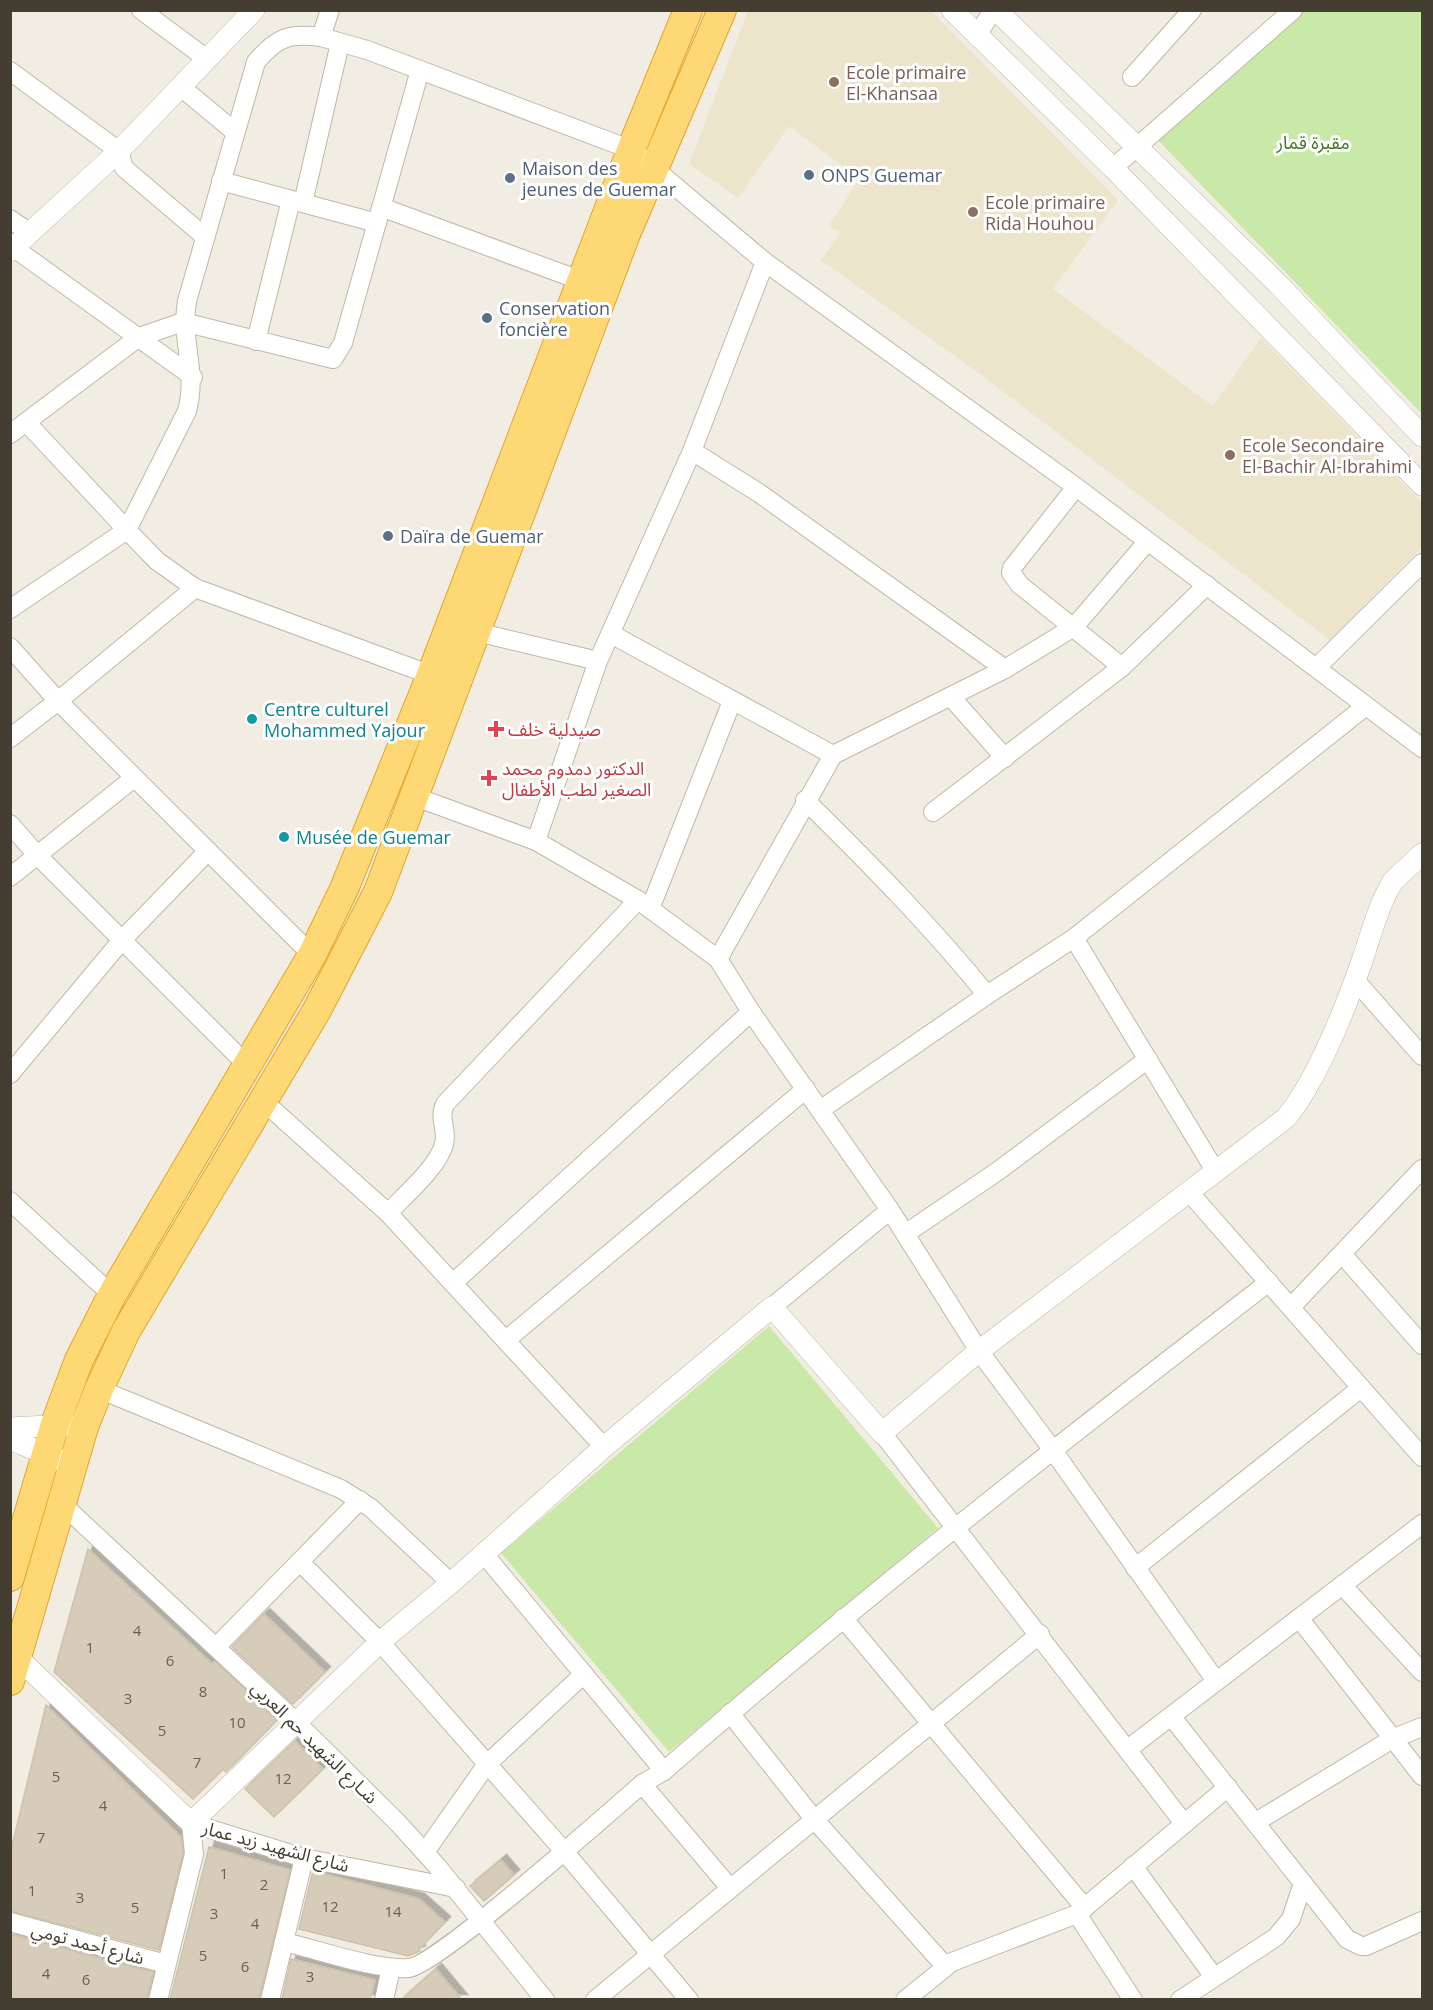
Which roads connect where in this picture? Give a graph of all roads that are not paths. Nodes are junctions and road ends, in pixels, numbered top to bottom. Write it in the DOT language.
graph roads {
  1 [pos="141,10"];
  2 [pos="254,10"];
  3 [pos="330,10"];
  4 [pos="688,10"];
  5 [pos="722,10"];
  6 [pos="952,10"];
  7 [pos="995,10"];
  8 [pos="1293,10"];
  9 [pos="1182,14"];
  10 [pos="978,34"];
  11 [pos="321,37"];
  12 [pos="340,43"];
  13 [pos="207,59"];
  14 [pos="420,70"];
  15 [pos="10,71"];
  16 [pos="1132,77"];
  17 [pos="181,87"];
  18 [pos="235,132"];
  19 [pos="1136,147"];
  20 [pos="119,151"];
  21 [pos="643,158"];
  22 [pos="1113,168"];
  23 [pos="221,181"];
  24 [pos="297,201"];
  25 [pos="379,215"];
  26 [pos="10,219"];
  27 [pos="30,233"];
  28 [pos="204,236"];
  29 [pos="12,249"];
  30 [pos="765,262"];
  31 [pos="582,281"];
  32 [pos="183,322"];
  33 [pos="139,337"];
  34 [pos="256,341"];
  35 [pos="1364,376"];
  36 [pos="193,377"];
  37 [pos="1340,398"];
  38 [pos="26,422"];
  39 [pos="10,434"];
  40 [pos="1422,436"];
  41 [pos="692,451"];
  42 [pos="1422,485"];
  43 [pos="1076,487"];
  44 [pos="127,530"];
  45 [pos="1147,542"];
  46 [pos="1422,563"];
  47 [pos="482,581"];
  48 [pos="1207,585"];
  49 [pos="195,588"];
  50 [pos="10,609"];
  51 [pos="1074,627"];
  52 [pos="477,632"];
  53 [pos="611,634"];
  54 [pos="10,647"];
  55 [pos="598,661"];
  56 [pos="1122,667"];
  57 [pos="1317,667"];
  58 [pos="1005,669"];
  59 [pos="431,675"];
  60 [pos="951,697"];
  61 [pos="58,701"];
  62 [pos="732,701"];
  63 [pos="1366,706"];
  64 [pos="10,738"];
  65 [pos="1422,748"];
  66 [pos="833,755"];
  67 [pos="1005,758"];
  68 [pos="135,778"];
  69 [pos="413,796"];
  70 [pos="805,800"];
  71 [pos="933,812"];
  72 [pos="10,824"];
  73 [pos="536,841"];
  74 [pos="208,851"];
  75 [pos="1422,854"];
  76 [pos="37,855"];
  77 [pos="10,877"];
  78 [pos="644,905"];
  79 [pos="1074,938"];
  80 [pos="122,940"];
  81 [pos="312,955"];
  82 [pos="718,959"];
  83 [pos="1355,980"];
  84 [pos="987,995"];
  85 [pos="751,1012"];
  86 [pos="1422,1056"];
  87 [pos="1148,1059"];
  88 [pos="247,1065"];
  89 [pos="10,1074"];
  90 [pos="806,1089"];
  91 [pos="263,1101"];
  92 [pos="820,1110"];
  93 [pos="1422,1168"];
  94 [pos="1216,1172"];
  95 [pos="1189,1192"];
  96 [pos="10,1201"];
  97 [pos="890,1210"];
  98 [pos="388,1213"];
  99 [pos="905,1234"];
  100 [pos="1341,1254"];
  101 [pos="1269,1282"];
  102 [pos="453,1283"];
  103 [pos="112,1295"];
  104 [pos="772,1307"];
  105 [pos="1291,1307"];
  106 [pos="506,1340"];
  107 [pos="1422,1345"];
  108 [pos="979,1351"];
  109 [pos="1361,1388"];
  110 [pos="99,1389"];
  111 [pos="56,1424"];
  112 [pos="84,1427"];
  113 [pos="10,1428"];
  114 [pos="882,1433"];
  115 [pos="10,1439"];
  116 [pos="604,1447"];
  117 [pos="1052,1449"];
  118 [pos="47,1454"];
  119 [pos="1422,1457"];
  120 [pos="74,1467"];
  121 [pos="360,1500"];
  122 [pos="62,1504"];
  123 [pos="1422,1524"];
  124 [pos="954,1529"];
  125 [pos="484,1554"];
  126 [pos="300,1562"];
  127 [pos="1135,1568"];
  128 [pos="10,1577"];
  129 [pos="451,1583"];
  130 [pos="1342,1585"];
  131 [pos="843,1618"];
  132 [pos="1299,1618"];
  133 [pos="1040,1634"];
  134 [pos="380,1642"];
  135 [pos="216,1647"];
  136 [pos="14,1669"];
  137 [pos="1422,1672"];
  138 [pos="584,1674"];
  139 [pos="1216,1681"];
  140 [pos="730,1713"];
  141 [pos="1171,1716"];
  142 [pos="295,1721"];
  143 [pos="930,1725"];
  144 [pos="1422,1727"];
  145 [pos="1394,1738"];
  146 [pos="1128,1749"];
  147 [pos="487,1764"];
  148 [pos="664,1771"];
  149 [pos="1422,1776"];
  150 [pos="642,1784"];
  151 [pos="1228,1786"];
  152 [pos="814,1819"];
  153 [pos="1183,1822"];
  154 [pos="1256,1822"];
  155 [pos="191,1823"];
  156 [pos="563,1850"];
  157 [pos="425,1852"];
  158 [pos="304,1858"];
  159 [pos="1133,1866"];
  160 [pos="1303,1883"];
  161 [pos="456,1888"];
  162 [pos="730,1888"];
  163 [pos="1081,1911"];
  164 [pos="481,1919"];
  165 [pos="10,1922"];
  166 [pos="1422,1922"];
  167 [pos="284,1942"];
  168 [pos="650,1955"];
  169 [pos="166,1964"];
  170 [pos="945,1966"];
  171 [pos="391,1968"];
  172 [pos="1214,1977"];
  173 [pos="158,2000"];
  174 [pos="270,2000"];
  175 [pos="384,2000"];
  176 [pos="545,2000"];
  177 [pos="595,2000"];
  178 [pos="689,2000"];
  179 [pos="905,2000"];
  180 [pos="1133,2000"];
  181 [pos="1180,2000"];
  1 -- 13 [label="street"];
  2 -- 13 [label="street"];
  3 -- 11 [label="street"];
  4 -- 21 [label="highway"];
  5 -- 21 [label="highway"];
  6 -- 10 [label="street"];
  7 -- 10 [label="street"];
  7 -- 19 [label="street"];
  8 -- 19 [label="street"];
  9 -- 16 [label="street"];
  10 -- 22 [label="street"];
  11 -- 12 [label="street"];
  11 -- 18 [label="street"];
  12 -- 14 [label="street"];
  12 -- 24 [label="street"];
  13 -- 17 [label="street"];
  14 -- 21 [label="street"];
  14 -- 25 [label="street"];
  15 -- 20 [label="street"];
  17 -- 18 [label="street"];
  17 -- 20 [label="street"];
  18 -- 23 [label="street"];
  19 -- 22 [label="street"];
  19 -- 35 [label="street"];
  20 -- 27 [label="street"];
  20 -- 28 [label="street"];
  21 -- 30 [label="street"];
  21 -- 31 [label="highway"];
  21 -- 47 [label="highway"];
  22 -- 37 [label="street"];
  23 -- 24 [label="street"];
  23 -- 28 [label="street"];
  24 -- 25 [label="street"];
  24 -- 34 [label="street"];
  25 -- 31 [label="street"];
  25 -- 34 [label="street"];
  26 -- 27 [label="street"];
  27 -- 29 [label="street"];
  28 -- 32 [label="street"];
  29 -- 33 [label="street"];
  30 -- 41 [label="street"];
  30 -- 43 [label="street"];
  31 -- 47 [label="highway"];
  32 -- 33 [label="street"];
  32 -- 34 [label="street"];
  32 -- 36 [label="street"];
  33 -- 36 [label="street"];
  33 -- 38 [label="street"];
  35 -- 37 [label="street"];
  35 -- 40 [label="street"];
  36 -- 44 [label="street"];
  37 -- 42 [label="street"];
  38 -- 39 [label="street"];
  38 -- 44 [label="street"];
  41 -- 53 [label="street"];
  41 -- 58 [label="street"];
  43 -- 45 [label="street"];
  43 -- 51 [label="street"];
  44 -- 49 [label="street"];
  44 -- 50 [label="street"];
  45 -- 48 [label="street"];
  45 -- 51 [label="street"];
  46 -- 57 [label="street"];
  47 -- 52 [label="highway"];
  47 -- 59 [label="highway"];
  48 -- 56 [label="street"];
  48 -- 57 [label="street"];
  49 -- 59 [label="street"];
  49 -- 61 [label="street"];
  51 -- 56 [label="street"];
  51 -- 58 [label="street"];
  52 -- 55 [label="street"];
  52 -- 69 [label="highway"];
  53 -- 55 [label="street"];
  53 -- 62 [label="street"];
  54 -- 61 [label="street"];
  55 -- 73 [label="street"];
  56 -- 67 [label="street"];
  57 -- 63 [label="street"];
  58 -- 60 [label="street"];
  59 -- 81 [label="highway"];
  60 -- 66 [label="street"];
  60 -- 67 [label="street"];
  61 -- 64 [label="street"];
  61 -- 68 [label="street"];
  62 -- 66 [label="street"];
  62 -- 78 [label="street"];
  63 -- 65 [label="street"];
  63 -- 79 [label="street"];
  66 -- 70 [label="street"];
  67 -- 71 [label="street"];
  68 -- 74 [label="street"];
  68 -- 76 [label="street"];
  69 -- 73 [label="street"];
  69 -- 91 [label="highway"];
  70 -- 82 [label="street"];
  70 -- 84 [label="street"];
  72 -- 76 [label="street"];
  73 -- 78 [label="street"];
  74 -- 80 [label="street"];
  74 -- 81 [label="street"];
  75 -- 83 [label="street"];
  76 -- 77 [label="street"];
  76 -- 80 [label="street"];
  78 -- 82 [label="street"];
  78 -- 98 [label="street"];
  79 -- 84 [label="street"];
  79 -- 87 [label="street"];
  80 -- 88 [label="street"];
  80 -- 89 [label="street"];
  81 -- 88 [label="highway"];
  82 -- 85 [label="street"];
  83 -- 86 [label="street"];
  83 -- 94 [label="street"];
  84 -- 92 [label="street"];
  85 -- 90 [label="street"];
  85 -- 102 [label="street"];
  87 -- 94 [label="street"];
  87 -- 99 [label="street"];
  88 -- 103 [label="highway"];
  90 -- 92 [label="street"];
  90 -- 106 [label="street"];
  91 -- 98 [label="street"];
  91 -- 110 [label="highway"];
  92 -- 97 [label="street"];
  93 -- 100 [label="street"];
  94 -- 95 [label="street"];
  95 -- 101 [label="street"];
  95 -- 108 [label="street"];
  96 -- 103 [label="street"];
  97 -- 99 [label="street"];
  97 -- 104 [label="street"];
  98 -- 102 [label="street"];
  99 -- 108 [label="street"];
  100 -- 105 [label="street"];
  100 -- 107 [label="street"];
  101 -- 105 [label="street"];
  101 -- 117 [label="street"];
  102 -- 106 [label="street"];
  103 -- 111 [label="highway"];
  104 -- 114 [label="street"];
  104 -- 116 [label="street"];
  105 -- 109 [label="street"];
  106 -- 116 [label="street"];
  108 -- 114 [label="street"];
  108 -- 117 [label="street"];
  109 -- 119 [label="street"];
  109 -- 127 [label="street"];
  110 -- 112 [label="highway"];
  110 -- 121 [label="street"];
  111 -- 112 [label="street"];
  111 -- 113 [label="street"];
  111 -- 118 [label="highway"];
  112 -- 120 [label="highway"];
  114 -- 124 [label="street"];
  115 -- 118 [label="street"];
  116 -- 125 [label="street"];
  117 -- 124 [label="street"];
  117 -- 127 [label="street"];
  118 -- 120 [label="street"];
  118 -- 128 [label="highway"];
  120 -- 122 [label="highway"];
  121 -- 126 [label="street"];
  121 -- 129 [label="street"];
  122 -- 135 [label="street, شـارع الشهيد حم العربي"];
  122 -- 136 [label="highway"];
  123 -- 130 [label="street"];
  124 -- 131 [label="street"];
  124 -- 133 [label="street"];
  125 -- 129 [label="street"];
  125 -- 138 [label="street"];
  126 -- 134 [label="street"];
  126 -- 135 [label="street"];
  127 -- 139 [label="street"];
  129 -- 134 [label="street"];
  130 -- 132 [label="street"];
  130 -- 137 [label="street"];
  131 -- 140 [label="street"];
  131 -- 143 [label="street"];
  132 -- 139 [label="street"];
  132 -- 145 [label="street"];
  133 -- 143 [label="street"];
  133 -- 146 [label="street"];
  134 -- 142 [label="street"];
  134 -- 147 [label="street"];
  135 -- 142 [label="street, شـارع الشهيد حم العربي"];
  136 -- 155 [label="street, شارع الشهيد زيد عمار"];
  138 -- 147 [label="street"];
  138 -- 148 [label="street"];
  139 -- 141 [label="street"];
  140 -- 148 [label="street"];
  140 -- 152 [label="street"];
  141 -- 146 [label="street"];
  141 -- 151 [label="street"];
  142 -- 155 [label="street"];
  142 -- 157 [label="street, شـارع الشهيد حم العربي"];
  143 -- 152 [label="street"];
  143 -- 163 [label="street"];
  144 -- 145 [label="street"];
  145 -- 149 [label="street"];
  145 -- 154 [label="street"];
  146 -- 153 [label="street"];
  147 -- 156 [label="street"];
  147 -- 157 [label="street"];
  148 -- 150 [label="street"];
  150 -- 156 [label="street"];
  150 -- 162 [label="street"];
  151 -- 153 [label="street"];
  151 -- 154 [label="street"];
  152 -- 162 [label="street"];
  152 -- 170 [label="street"];
  153 -- 159 [label="street"];
  154 -- 160 [label="street"];
  155 -- 158 [label="street, شارع الشهيد زيد عمار"];
  155 -- 169 [label="street"];
  156 -- 164 [label="street"];
  156 -- 168 [label="street"];
  157 -- 161 [label="street, شـارع الشهيد حم العربي"];
  158 -- 161 [label="street, شارع الشهيد زيد عمار"];
  158 -- 167 [label="street"];
  159 -- 163 [label="street"];
  159 -- 172 [label="street"];
  160 -- 166 [label="street"];
  160 -- 172 [label="street"];
  161 -- 164 [label="street, شـارع الشهيد حم العربي"];
  162 -- 168 [label="street"];
  163 -- 170 [label="street"];
  163 -- 180 [label="street"];
  164 -- 171 [label="street"];
  164 -- 176 [label="street, شـارع الشهيد حم العربي"];
  165 -- 169 [label="street, شارع أحمد تومي"];
  167 -- 171 [label="street"];
  167 -- 174 [label="street"];
  168 -- 177 [label="street"];
  168 -- 178 [label="street"];
  169 -- 173 [label="street"];
  170 -- 179 [label="street"];
  171 -- 175 [label="street"];
  172 -- 181 [label="street"];
}
